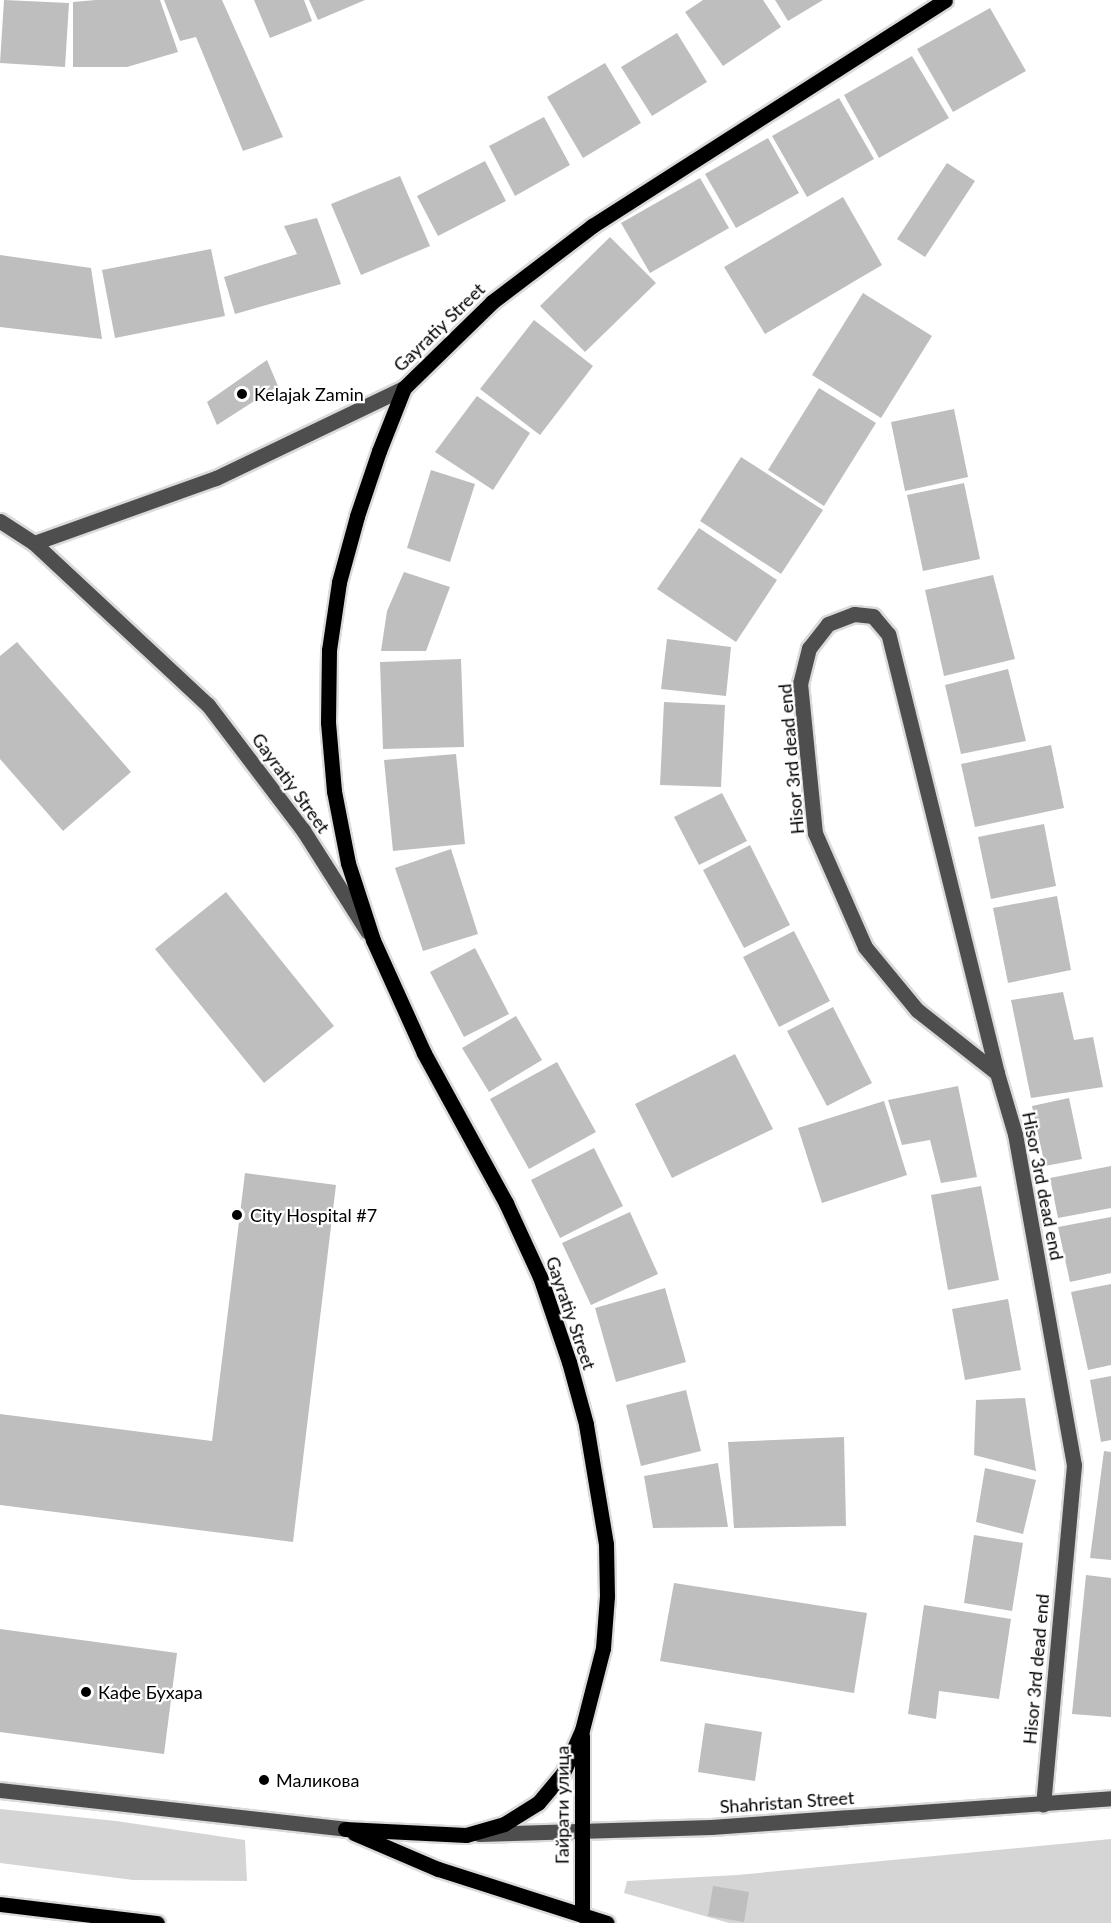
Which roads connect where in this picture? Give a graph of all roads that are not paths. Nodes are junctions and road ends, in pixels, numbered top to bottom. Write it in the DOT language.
graph roads {
  1 [pos="945,0"];
  2 [pos="404,388"];
  3 [pos="0,520"];
  4 [pos="34,543"];
  5 [pos="373,940"];
  6 [pos="997,1073"];
  7 [pos="582,1730"];
  8 [pos="0,1790"];
  9 [pos="1111,1798"];
  10 [pos="1044,1804"];
  11 [pos="345,1829"];
  12 [pos="581,1831"];
  13 [pos="466,1834"];
  14 [pos="0,1904"];
  15 [pos="582,1915"];
  16 [pos="156,1923"];
  17 [pos="607,1923"];
  1 -- 2 [label="main road, Gayratiy Street"];
  2 -- 4 [label="street"];
  2 -- 5 [label="main road, Gayratiy Street"];
  3 -- 4 [label="street, Gayratiy Street"];
  4 -- 5 [label="street, Gayratiy Street"];
  5 -- 7 [label="main road, Gayratiy Street"];
  6 -- 6 [label="street, Hisor 3rd dead end"];
  6 -- 10 [label="street, Hisor 3rd dead end"];
  7 -- 12 [label="main road, Гайрати улица"];
  7 -- 13 [label="main road, Гайрати улица"];
  8 -- 11 [label="street"];
  9 -- 10 [label="street, Shahristan Street"];
  10 -- 12 [label="street, Shahristan Street"];
  11 -- 13 [label="main road, Гайрати улица"];
  11 -- 15 [label="main road"];
  12 -- 13 [label="street, Shahristan Street"];
  12 -- 15 [label="main road, Гайрати улица"];
  14 -- 16 [label="main road"];
  15 -- 17 [label="main road"];
}
